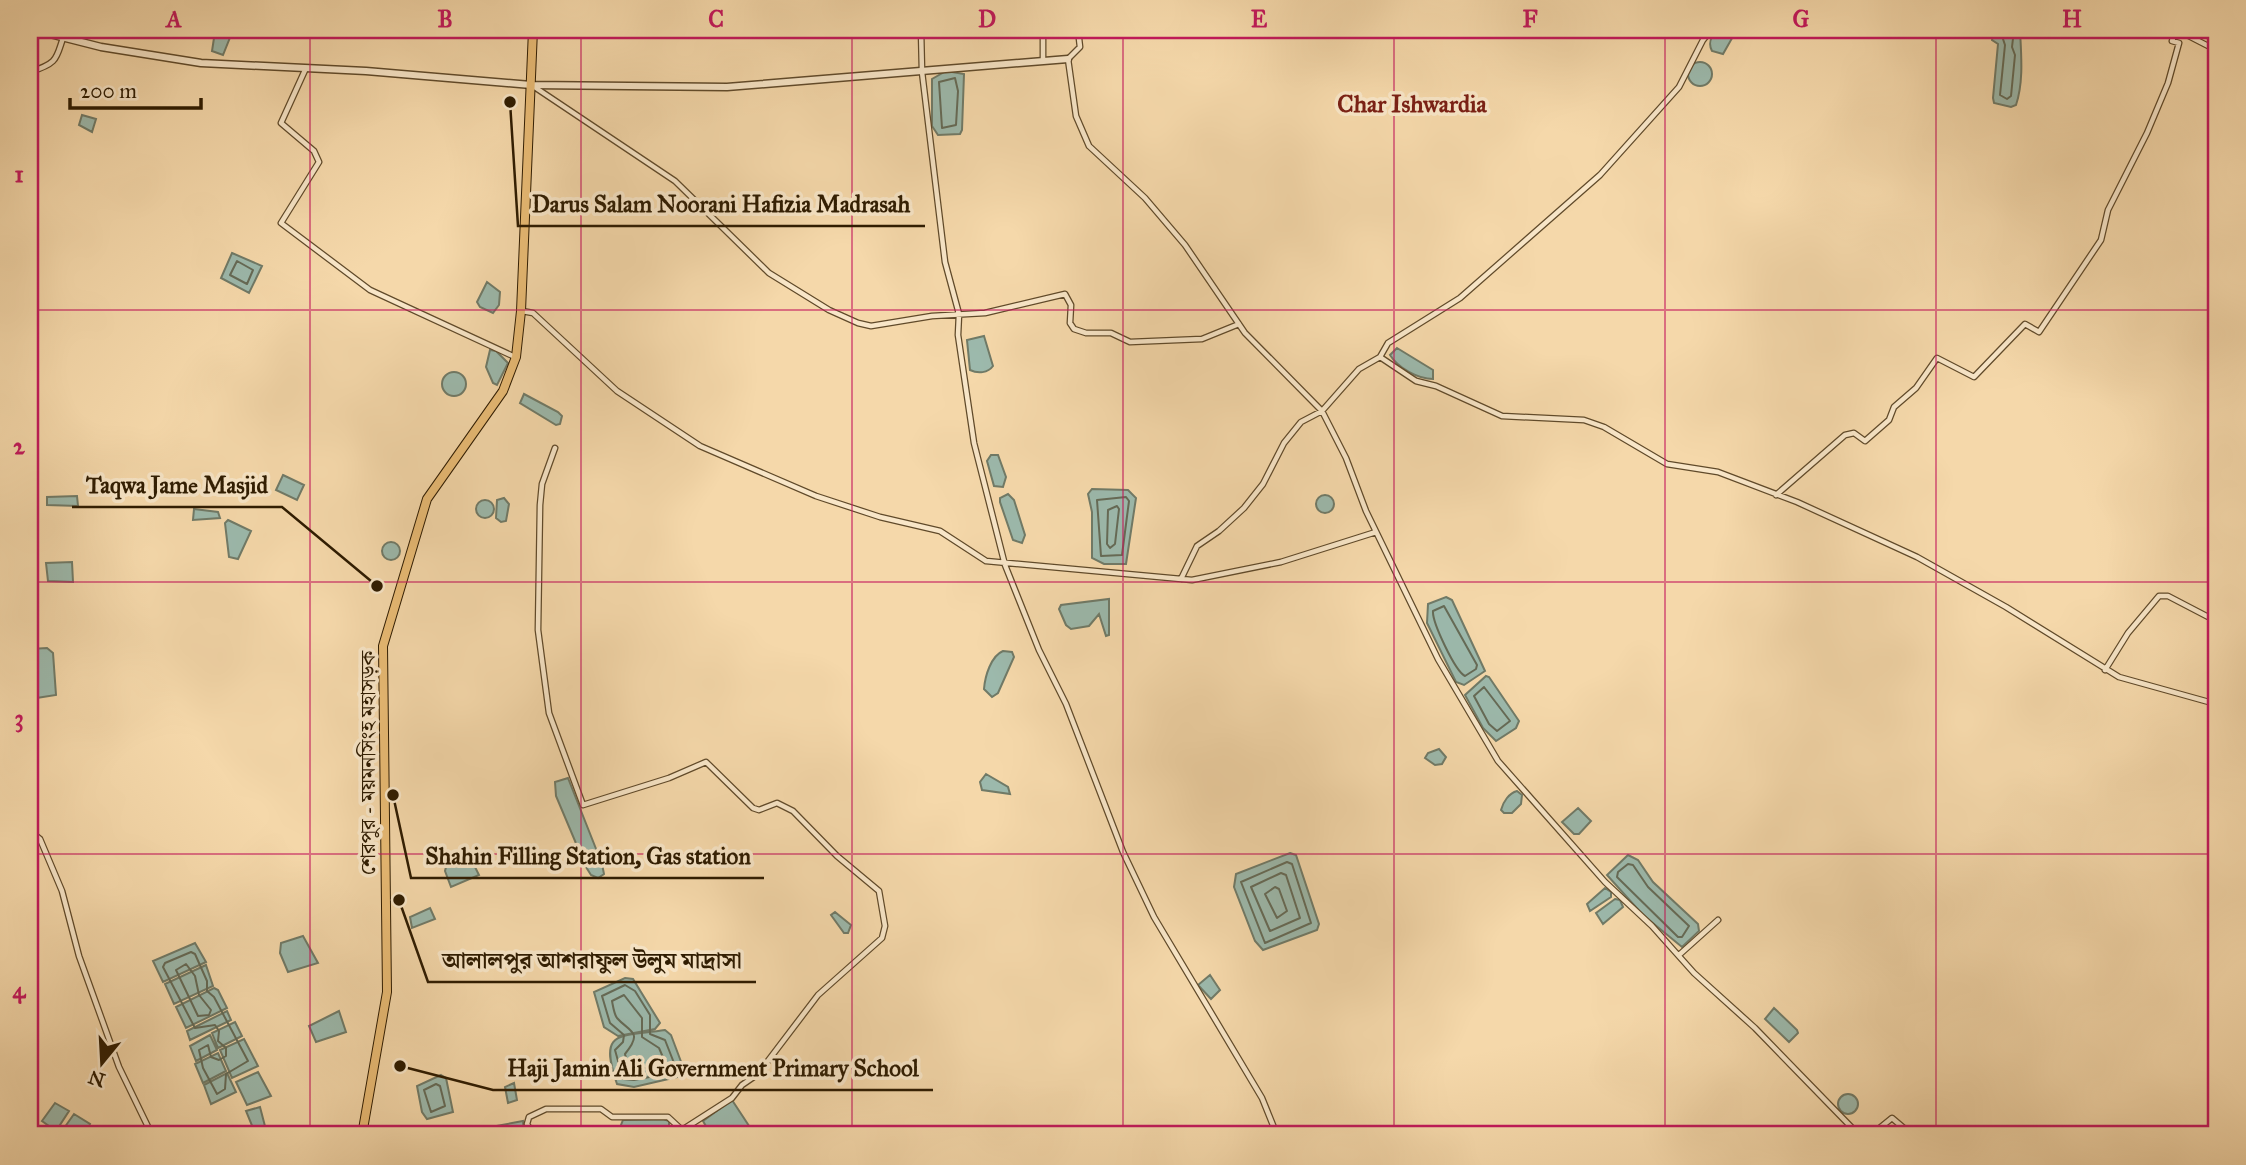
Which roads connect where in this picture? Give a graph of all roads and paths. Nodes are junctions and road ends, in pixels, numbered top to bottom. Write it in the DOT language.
graph roads {
  1 [pos="34,30"];
  2 [pos="533,30"];
  3 [pos="920,30"];
  4 [pos="1043,30"];
  5 [pos="1078,30"];
  6 [pos="1711,30"];
  7 [pos="2176,30"];
  8 [pos="65,33"];
  9 [pos="2216,50"];
  10 [pos="1068,59"];
  11 [pos="1043,61"];
  12 [pos="307,68"];
  13 [pos="30,72"];
  14 [pos="922,72"];
  15 [pos="531,85"];
  16 [pos="521,312"];
  17 [pos="959,314"];
  18 [pos="1239,324"];
  19 [pos="516,357"];
  20 [pos="1380,357"];
  21 [pos="1322,411"];
  22 [pos="555,448"];
  23 [pos="1776,495"];
  24 [pos="1376,532"];
  25 [pos="1005,565"];
  26 [pos="1181,579"];
  27 [pos="2216,621"];
  28 [pos="2105,670"];
  29 [pos="2216,705"];
  30 [pos="30,831"];
  31 [pos="1718,920"];
  32 [pos="1679,955"];
  33 [pos="152,1135"];
  34 [pos="362,1135"];
  35 [pos="533,1135"];
  36 [pos="1277,1135"];
  37 [pos="1859,1135"];
  38 [pos="1871,1135"];
  39 [pos="1912,1135"];
  1 -- 8 [label="street"];
  2 -- 15 [label="main road, শেরপুর - ময়মনসিংহ মহাসড়ক"];
  3 -- 14 [label="street"];
  4 -- 11 [label="street"];
  5 -- 10 [label="street"];
  6 -- 20 [label="street"];
  7 -- 9 [label="street"];
  7 -- 23 [label="street"];
  8 -- 12 [label="street"];
  8 -- 13 [label="street"];
  10 -- 11 [label="street"];
  10 -- 18 [label="street"];
  11 -- 14 [label="street"];
  12 -- 15 [label="street"];
  12 -- 19 [label="street"];
  14 -- 15 [label="street"];
  14 -- 17 [label="street"];
  15 -- 16 [label="main road, শেরপুর - ময়মনসিংহ মহাসড়ক"];
  15 -- 17 [label="street"];
  16 -- 19 [label="main road, শেরপুর - ময়মনসিংহ মহাসড়ক"];
  16 -- 25 [label="street"];
  17 -- 18 [label="street"];
  17 -- 25 [label="street"];
  18 -- 21 [label="street"];
  19 -- 34 [label="main road, শেরপুর - ময়মনসিংহ মহাসড়ক"];
  20 -- 21 [label="street"];
  20 -- 23 [label="street"];
  21 -- 24 [label="street"];
  21 -- 26 [label="street"];
  22 -- 35 [label="street"];
  23 -- 28 [label="street"];
  24 -- 26 [label="street"];
  24 -- 32 [label="street"];
  25 -- 26 [label="street"];
  25 -- 36 [label="street"];
  27 -- 28 [label="street"];
  28 -- 29 [label="street"];
  30 -- 33 [label="street"];
  31 -- 32 [label="street"];
  32 -- 37 [label="street"];
  38 -- 39 [label="street"];
}
